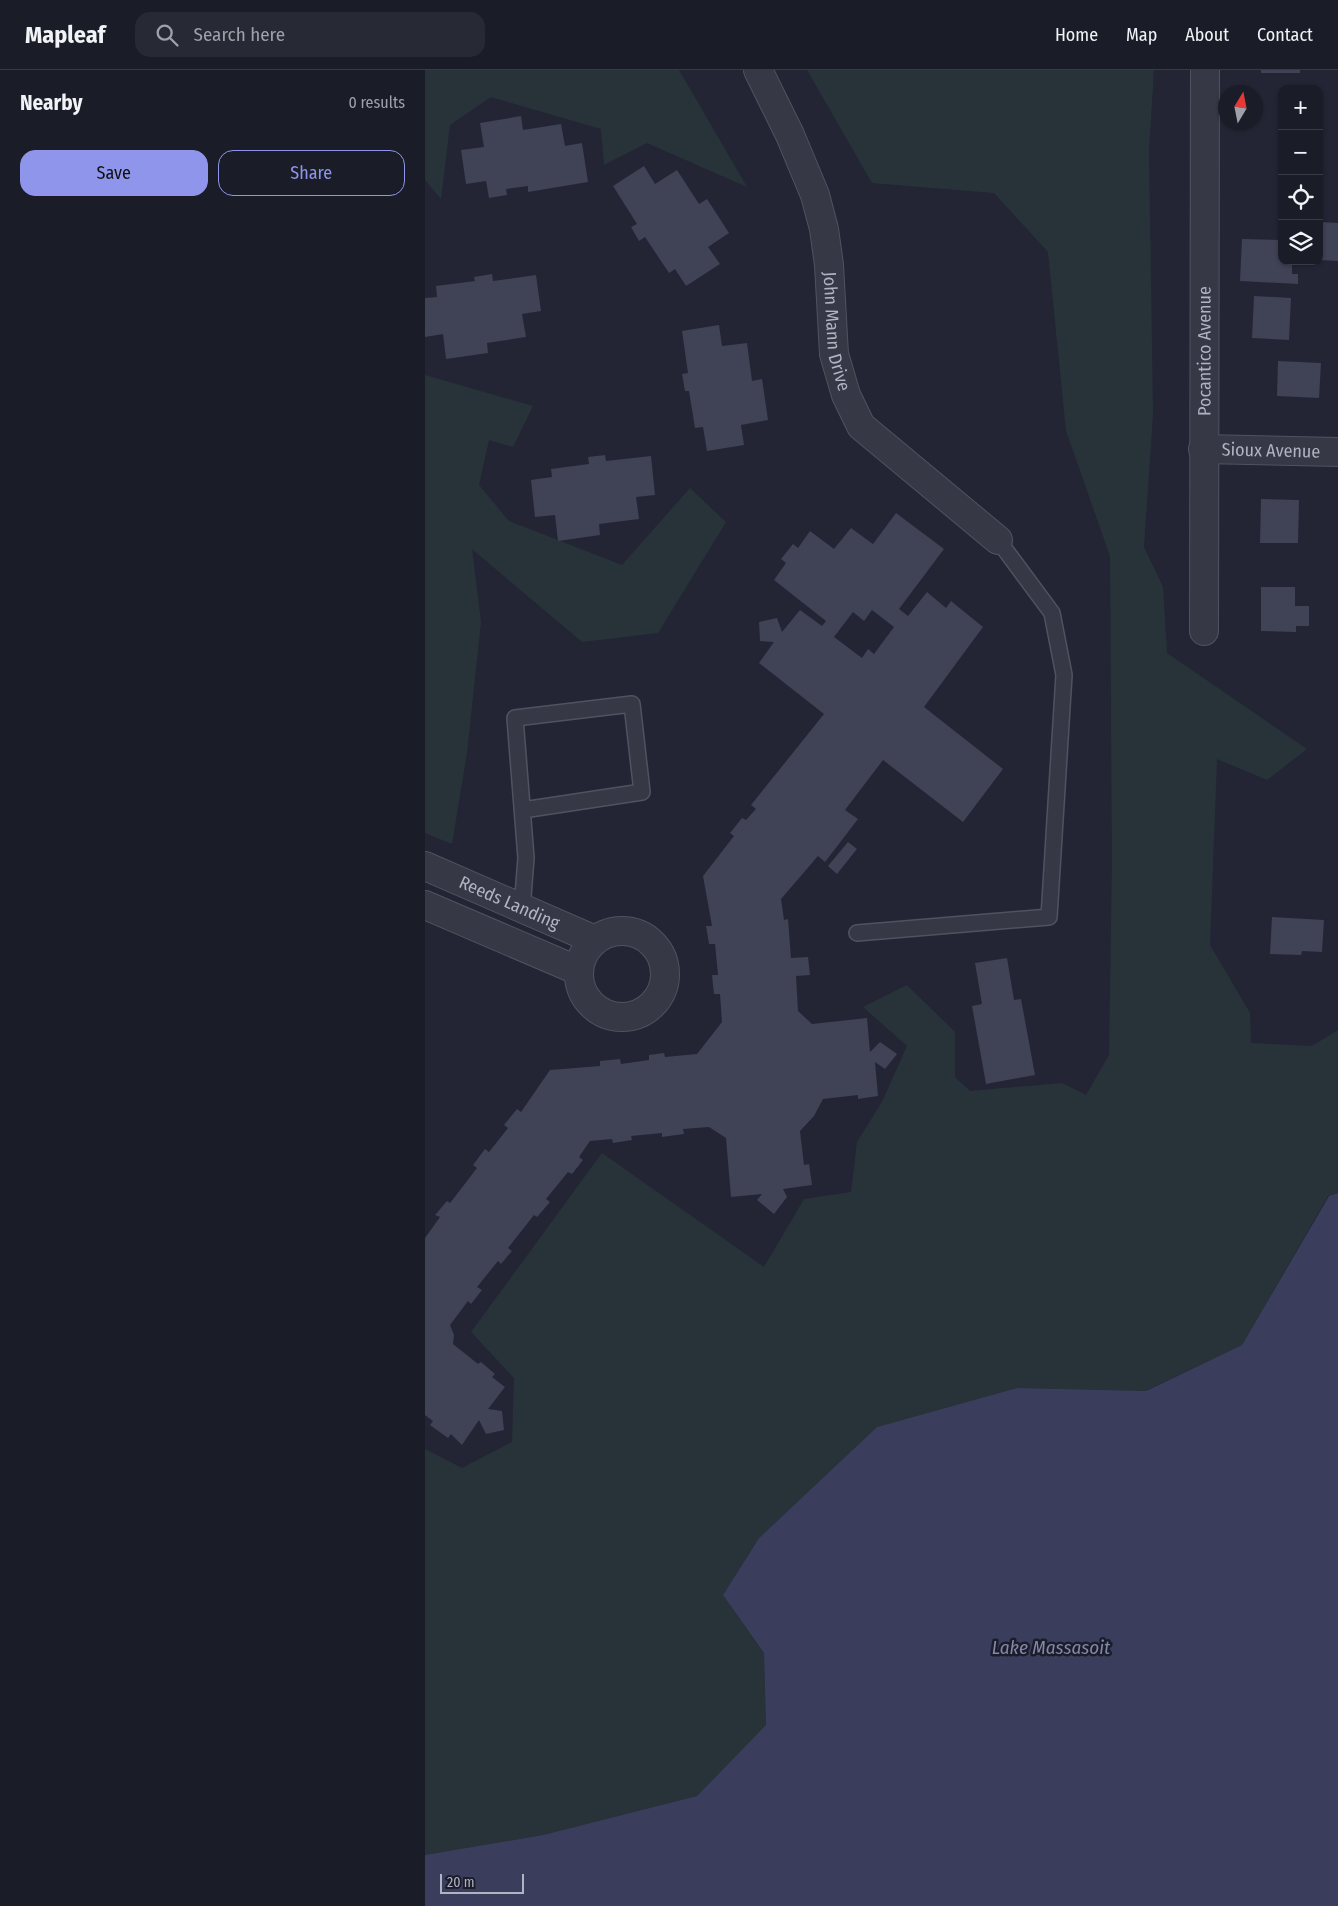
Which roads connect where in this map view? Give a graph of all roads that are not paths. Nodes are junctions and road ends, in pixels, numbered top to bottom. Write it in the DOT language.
graph roads {
  1 [pos="758,70"];
  2 [pos="1205,70"];
  3 [pos="1203,449"];
  4 [pos="1338,452"];
  5 [pos="997,540"];
  6 [pos="1204,631"];
  7 [pos="523,810"];
  8 [pos="425,866"];
  9 [pos="425,905"];
  10 [pos="522,909"];
  11 [pos="857,933"];
  12 [pos="507,940"];
  13 [pos="595,940"];
  14 [pos="579,970"];
  1 -- 5 [label="street, John Mann Drive"];
  2 -- 3 [label="street, Pocantico Avenue"];
  3 -- 4 [label="street, Sioux Avenue"];
  3 -- 6 [label="street, Pocantico Avenue"];
  5 -- 11 [label="lane"];
  7 -- 7 [label="lane"];
  7 -- 10 [label="lane"];
  8 -- 10 [label="street, Reeds Landing"];
  9 -- 12 [label="street, Reeds Landing"];
  10 -- 12 [label="street"];
  10 -- 13 [label="street, Reeds Landing"];
  12 -- 14 [label="street, Reeds Landing"];
  13 -- 14 [label="street"];
  13 -- 14 [label="street"];
}
